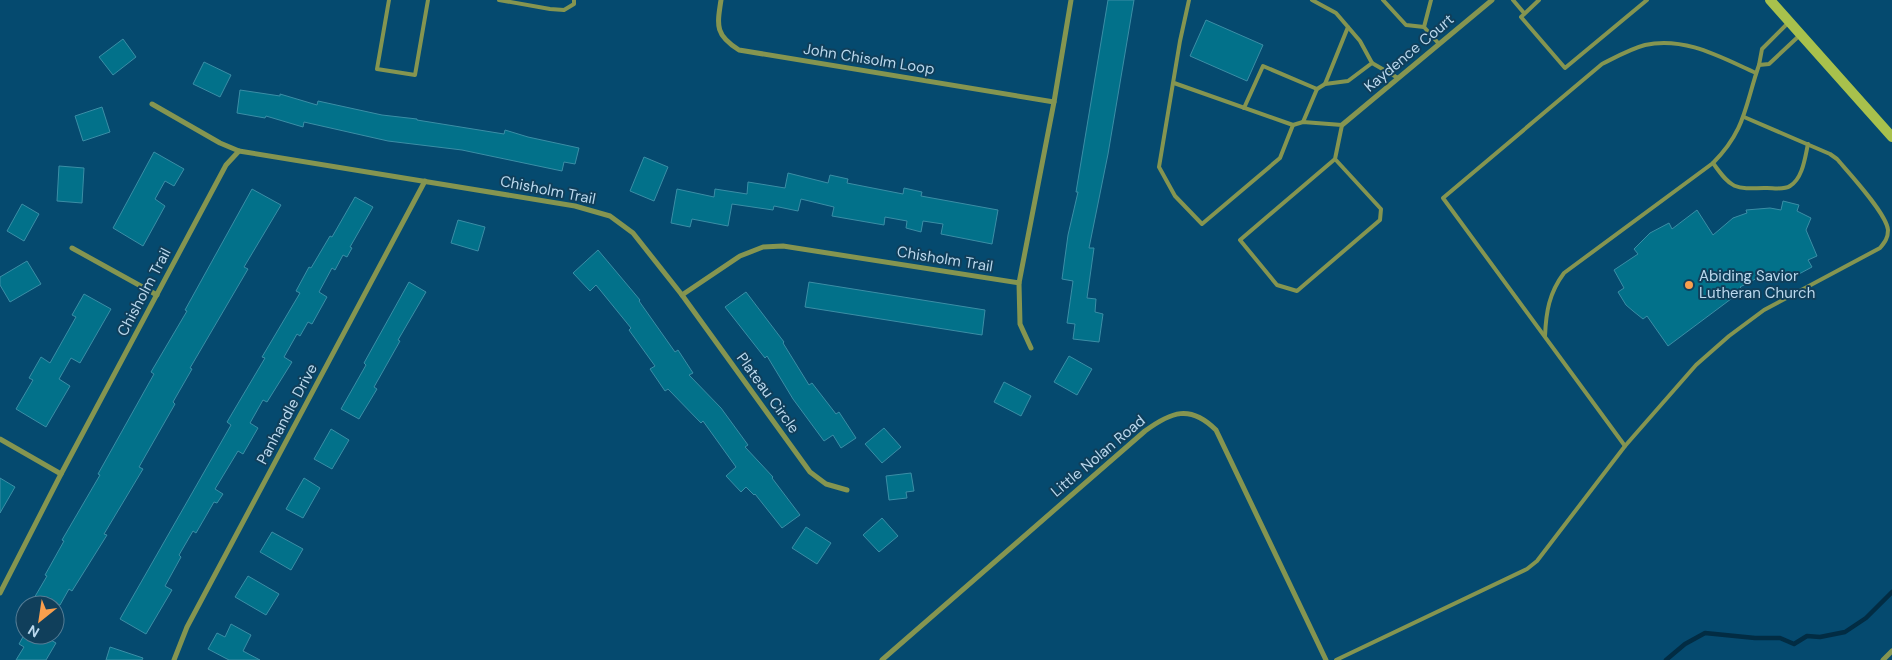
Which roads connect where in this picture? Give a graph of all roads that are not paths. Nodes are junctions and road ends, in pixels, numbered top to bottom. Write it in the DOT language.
graph roads {
  1 [pos="389,0"];
  2 [pos="428,0"];
  3 [pos="499,0"];
  4 [pos="574,0"];
  5 [pos="721,0"];
  6 [pos="1071,0"];
  7 [pos="1189,0"];
  8 [pos="1312,0"];
  9 [pos="1383,0"];
  10 [pos="1431,0"];
  11 [pos="1492,0"];
  12 [pos="1512,0"];
  13 [pos="1539,0"];
  14 [pos="1647,0"];
  15 [pos="1770,0"];
  16 [pos="1524,13"];
  17 [pos="1789,21"];
  18 [pos="1348,27"];
  19 [pos="1424,27"];
  20 [pos="1801,34"];
  21 [pos="1439,44"];
  22 [pos="1372,63"];
  23 [pos="1759,65"];
  24 [pos="1756,73"];
  25 [pos="1398,78"];
  26 [pos="1174,82"];
  27 [pos="1325,84"];
  28 [pos="1317,89"];
  29 [pos="1054,102"];
  30 [pos="152,104"];
  31 [pos="1244,108"];
  32 [pos="1744,117"];
  33 [pos="1303,122"];
  34 [pos="1342,125"];
  35 [pos="1293,126"];
  36 [pos="1892,137"];
  37 [pos="1808,144"];
  38 [pos="239,151"];
  39 [pos="1335,159"];
  40 [pos="1713,163"];
  41 [pos="425,180"];
  42 [pos="72,248"];
  43 [pos="1019,283"];
  44 [pos="682,294"];
  45 [pos="157,295"];
  46 [pos="1545,336"];
  47 [pos="1031,348"];
  48 [pos="0,439"];
  49 [pos="1625,446"];
  50 [pos="61,474"];
  51 [pos="847,490"];
  52 [pos="0,594"];
  53 [pos="1892,651"];
  54 [pos="174,660"];
  55 [pos="882,660"];
  56 [pos="1326,660"];
  57 [pos="1336,660"];
  58 [pos="1883,660"];
  1 -- 2 [label="lane"];
  3 -- 4 [label="lane"];
  5 -- 29 [label="street, John Chisolm Loop"];
  6 -- 29 [label="street"];
  7 -- 26 [label="lane"];
  8 -- 18 [label="lane"];
  9 -- 19 [label="lane"];
  10 -- 19 [label="lane"];
  11 -- 21 [label="street, Kaydence Court"];
  12 -- 16 [label="lane"];
  13 -- 16 [label="lane"];
  14 -- 16 [label="lane"];
  15 -- 17 [label="main road"];
  17 -- 20 [label="main road"];
  17 -- 23 [label="lane"];
  18 -- 22 [label="lane"];
  18 -- 27 [label="lane"];
  19 -- 21 [label="lane"];
  20 -- 23 [label="lane"];
  20 -- 36 [label="main road"];
  21 -- 25 [label="street, Kaydence Court"];
  22 -- 25 [label="lane"];
  22 -- 27 [label="lane"];
  23 -- 24 [label="lane"];
  24 -- 32 [label="lane"];
  24 -- 46 [label="lane"];
  25 -- 34 [label="street, Kaydence Court"];
  26 -- 31 [label="lane"];
  26 -- 35 [label="lane"];
  27 -- 28 [label="lane"];
  28 -- 31 [label="lane"];
  28 -- 33 [label="lane"];
  29 -- 43 [label="street"];
  30 -- 38 [label="street"];
  31 -- 35 [label="lane"];
  32 -- 37 [label="lane"];
  32 -- 40 [label="lane"];
  33 -- 34 [label="lane"];
  33 -- 35 [label="lane"];
  34 -- 39 [label="lane"];
  37 -- 40 [label="lane"];
  37 -- 49 [label="lane"];
  38 -- 41 [label="street, Chisholm Trail"];
  38 -- 45 [label="street, Chisholm Trail"];
  39 -- 39 [label="lane"];
  40 -- 46 [label="lane"];
  41 -- 44 [label="street, Chisholm Trail"];
  41 -- 54 [label="street, Panhandle Drive"];
  42 -- 45 [label="street"];
  43 -- 44 [label="street, Chisholm Trail"];
  43 -- 47 [label="street"];
  44 -- 51 [label="street, Plateau Circle"];
  45 -- 50 [label="street, Chisholm Trail"];
  46 -- 49 [label="lane"];
  48 -- 50 [label="street"];
  49 -- 57 [label="lane"];
  50 -- 52 [label="street, Chisholm Trail"];
  53 -- 58 [label="street"];
  55 -- 56 [label="street, Little Nolan Road"];
}
